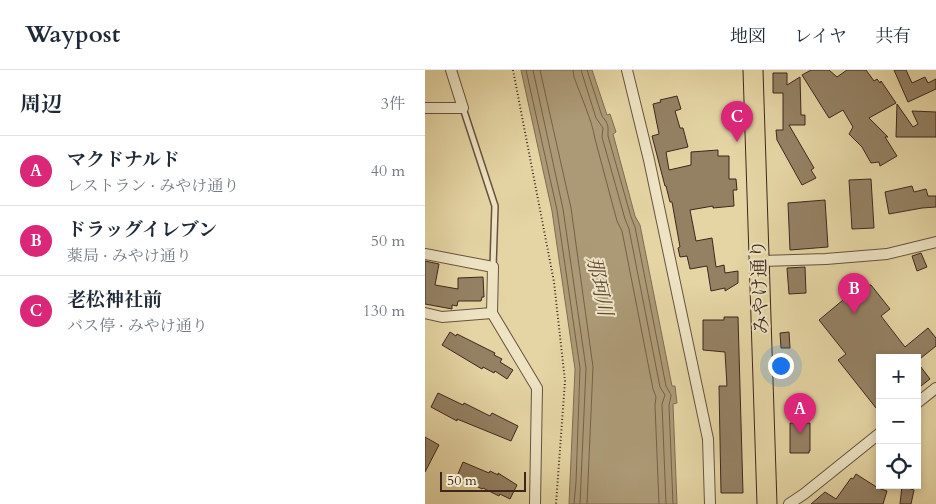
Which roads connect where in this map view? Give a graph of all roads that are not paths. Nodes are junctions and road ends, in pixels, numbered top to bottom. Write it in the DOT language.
graph roads {
  1 [pos="451,70"];
  2 [pos="627,70"];
  3 [pos="753,70"];
  4 [pos="425,108"];
  5 [pos="463,108"];
  6 [pos="936,242"];
  7 [pos="425,254"];
  8 [pos="758,261"];
  9 [pos="493,267"];
  10 [pos="425,313"];
  11 [pos="492,313"];
  12 [pos="936,388"];
  13 [pos="921,400"];
  14 [pos="876,436"];
  15 [pos="535,504"];
  16 [pos="710,504"];
  17 [pos="767,504"];
  18 [pos="789,504"];
  1 -- 5 [label="street"];
  2 -- 16 [label="street"];
  3 -- 8 [label="highway, みやけ通り"];
  4 -- 5 [label="street"];
  5 -- 9 [label="lane"];
  6 -- 8 [label="street"];
  7 -- 9 [label="street"];
  8 -- 17 [label="highway, みやけ通り"];
  9 -- 11 [label="street"];
  10 -- 11 [label="street"];
  11 -- 15 [label="street"];
  12 -- 13 [label="street"];
  14 -- 18 [label="street"];
}
